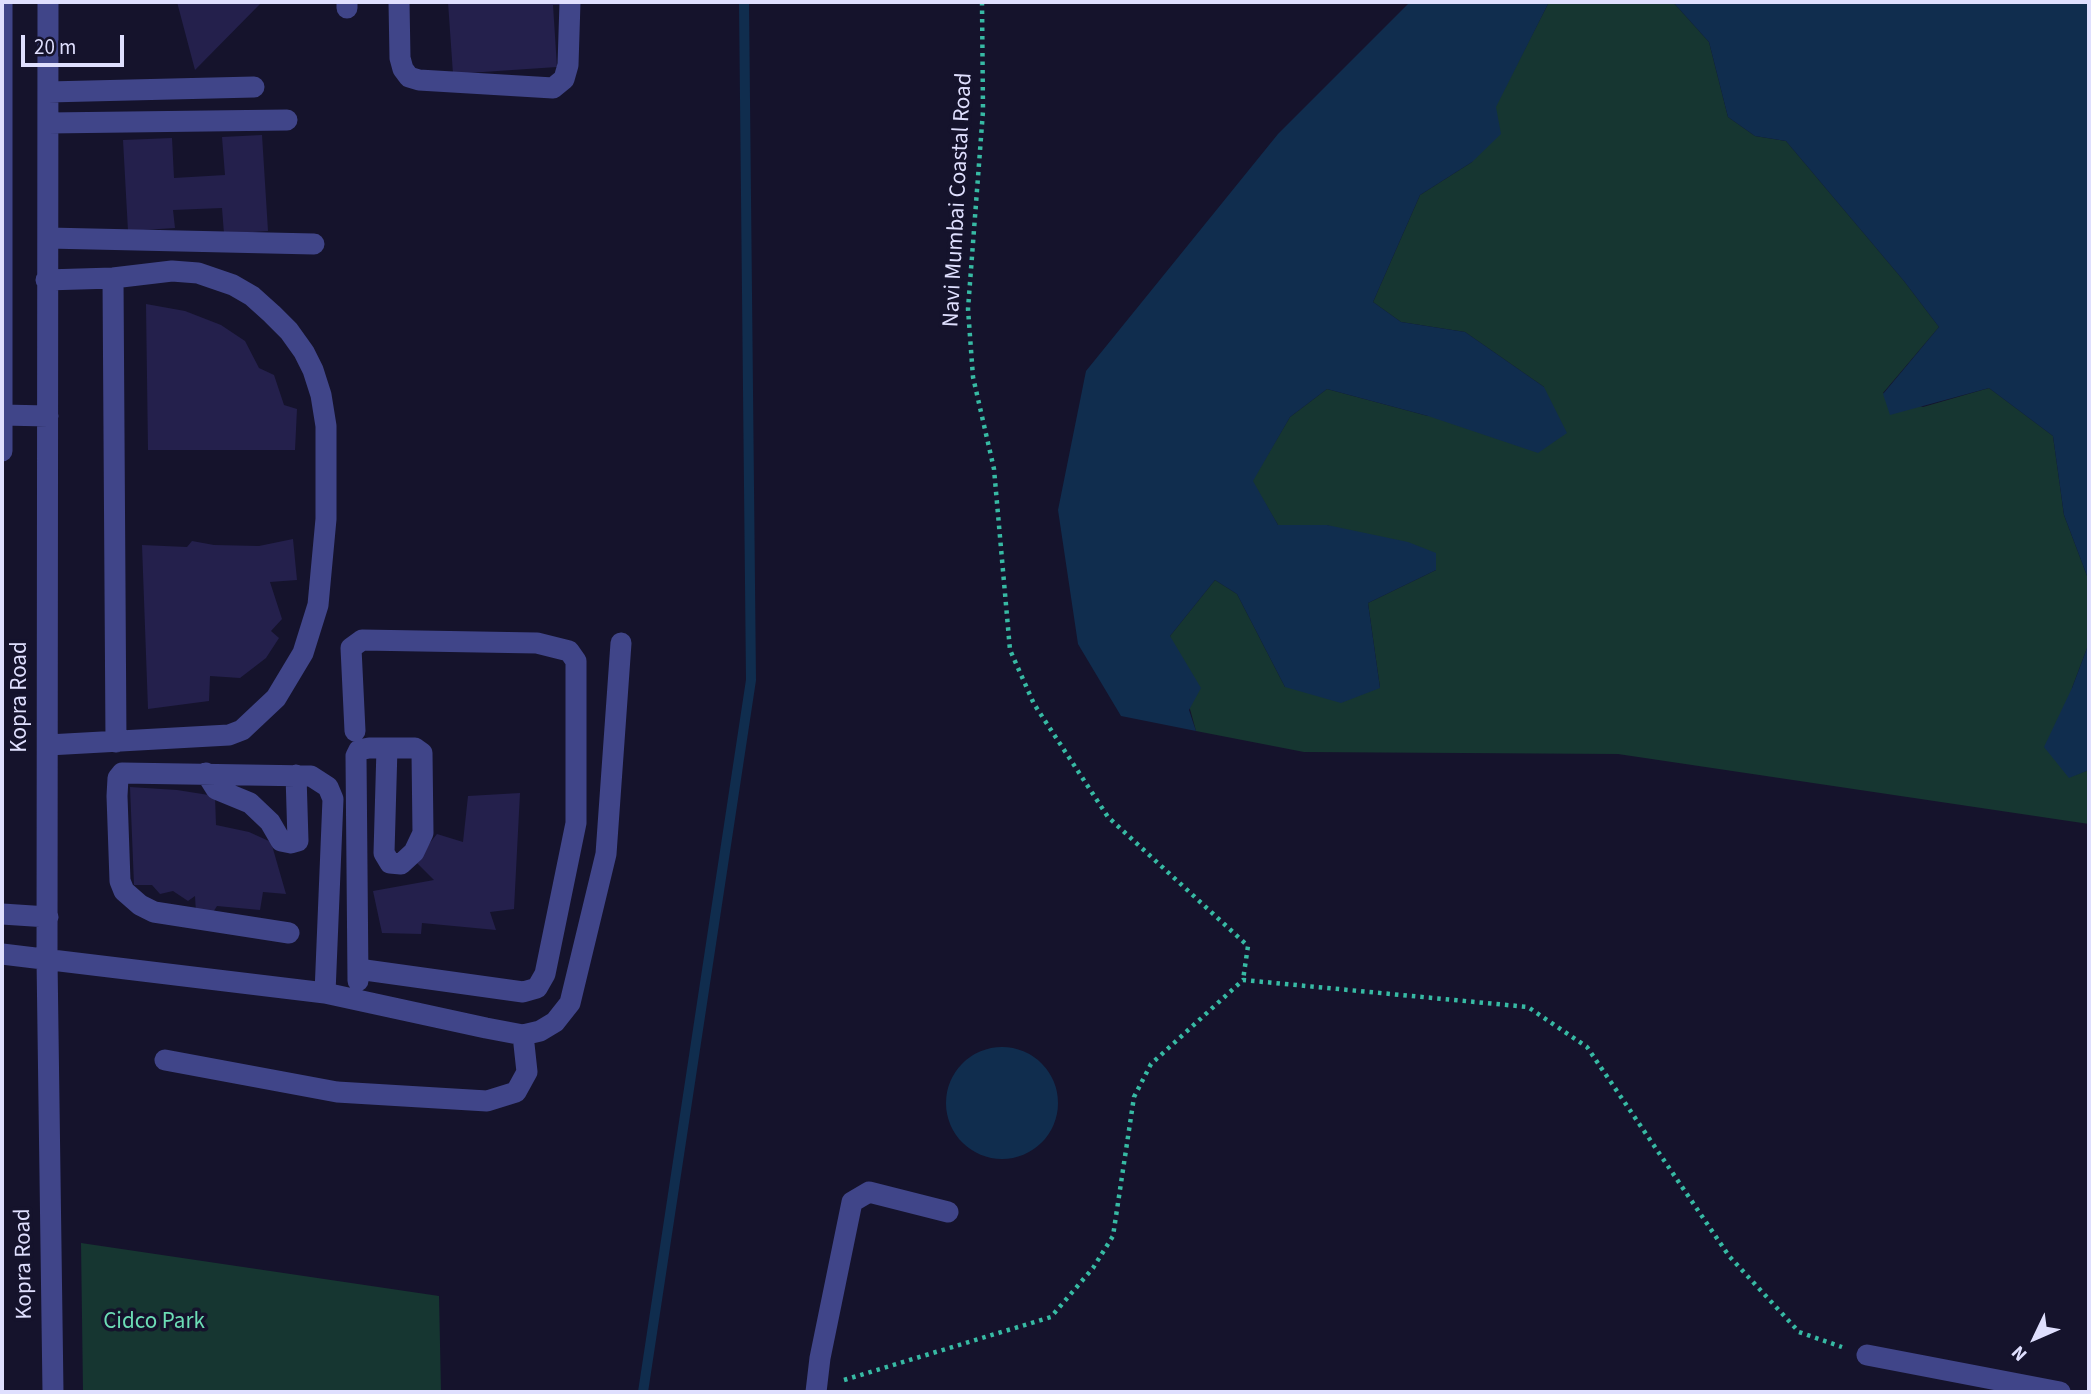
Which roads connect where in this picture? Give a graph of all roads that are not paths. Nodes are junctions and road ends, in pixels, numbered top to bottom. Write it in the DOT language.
graph roads {
  1 [pos="2,2"];
  2 [pos="48,2"];
  3 [pos="399,2"];
  4 [pos="570,2"];
  5 [pos="254,87"];
  6 [pos="48,92"];
  7 [pos="287,120"];
  8 [pos="48,123"];
  9 [pos="2,200"];
  10 [pos="48,238"];
  11 [pos="314,244"];
  12 [pos="113,278"];
  13 [pos="46,280"];
  14 [pos="3,303"];
  15 [pos="2,415"];
  16 [pos="48,416"];
  17 [pos="2,451"];
  18 [pos="621,643"];
  19 [pos="355,731"];
  20 [pos="116,742"];
  21 [pos="48,745"];
  22 [pos="387,748"];
  23 [pos="206,773"];
  24 [pos="296,775"];
  25 [pos="2,914"];
  26 [pos="48,917"];
  27 [pos="289,933"];
  28 [pos="2,954"];
  29 [pos="47,959"];
  30 [pos="358,969"];
  31 [pos="325,993"];
  32 [pos="358,1000"];
  33 [pos="523,1035"];
  34 [pos="165,1060"];
  35 [pos="948,1212"];
  36 [pos="1867,1355"];
  37 [pos="816,1391"];
  38 [pos="53,1392"];
  39 [pos="2060,1392"];
  1 -- 9 [label="street"];
  2 -- 6 [label="street, Kopra Road"];
  3 -- 4 [label="street"];
  5 -- 6 [label="street"];
  6 -- 8 [label="street, Kopra Road"];
  7 -- 8 [label="street"];
  8 -- 10 [label="street, Kopra Road"];
  9 -- 14 [label="street"];
  10 -- 11 [label="street"];
  10 -- 13 [label="street, Kopra Road"];
  12 -- 13 [label="street"];
  12 -- 20 [label="street"];
  12 -- 20 [label="street"];
  13 -- 16 [label="street, Kopra Road"];
  14 -- 15 [label="street"];
  15 -- 16 [label="street"];
  15 -- 17 [label="street"];
  16 -- 21 [label="street, Kopra Road"];
  18 -- 33 [label="street"];
  19 -- 30 [label="street"];
  20 -- 21 [label="street"];
  21 -- 26 [label="street, Kopra Road"];
  22 -- 22 [label="street"];
  22 -- 30 [label="street"];
  23 -- 24 [label="street"];
  23 -- 24 [label="street"];
  23 -- 27 [label="street"];
  24 -- 31 [label="street"];
  25 -- 26 [label="street"];
  26 -- 29 [label="street, Kopra Road"];
  28 -- 29 [label="street"];
  29 -- 31 [label="street"];
  29 -- 38 [label="street, Kopra Road"];
  30 -- 32 [label="street"];
  31 -- 32 [label="street"];
  32 -- 33 [label="street"];
  33 -- 34 [label="street"];
  35 -- 37 [label="street"];
  36 -- 39 [label="street"];
}
